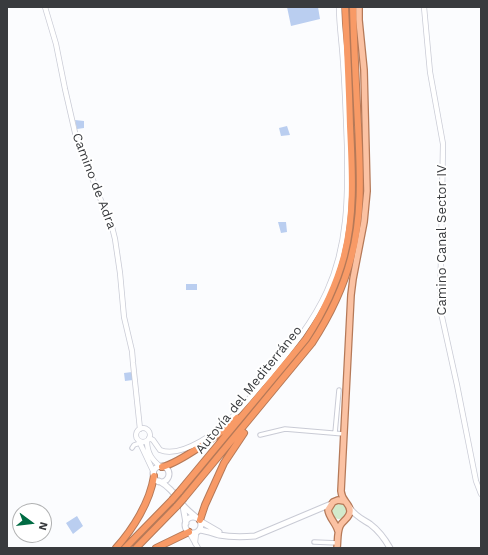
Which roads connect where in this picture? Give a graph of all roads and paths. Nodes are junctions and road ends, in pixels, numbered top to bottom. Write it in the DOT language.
graph roads {
  1 [pos="45,7"];
  2 [pos="339,7"];
  3 [pos="345,7"];
  4 [pos="353,7"];
  5 [pos="359,7"];
  6 [pos="424,7"];
  7 [pos="269,386"];
  8 [pos="274,390"];
  9 [pos="339,390"];
  10 [pos="140,429"];
  11 [pos="336,433"];
  12 [pos="344,434"];
  13 [pos="260,435"];
  14 [pos="148,439"];
  15 [pos="139,442"];
  16 [pos="132,448"];
  17 [pos="162,467"];
  18 [pos="154,475"];
  19 [pos="168,477"];
  20 [pos="159,482"];
  21 [pos="177,492"];
  22 [pos="481,494"];
  23 [pos="341,500"];
  24 [pos="331,504"];
  25 [pos="180,506"];
  26 [pos="350,508"];
  27 [pos="313,512"];
  28 [pos="358,517"];
  29 [pos="332,518"];
  30 [pos="345,519"];
  31 [pos="199,520"];
  32 [pos="186,523"];
  33 [pos="189,532"];
  34 [pos="198,532"];
  35 [pos="338,534"];
  36 [pos="231,536"];
  37 [pos="314,542"];
  38 [pos="195,543"];
  39 [pos="337,546"];
  40 [pos="116,548"];
  41 [pos="125,548"];
  42 [pos="136,548"];
  43 [pos="156,548"];
  44 [pos="198,548"];
  45 [pos="390,548"];
  1 -- 10 [label="street, Camino de Adra"];
  2 -- 14 [label="street"];
  3 -- 7 [label="highway, Autovía del Mediterráneo"];
  4 -- 8 [label="highway, Autovía del Mediterráneo"];
  5 -- 12 [label="main road"];
  6 -- 22 [label="street, Camino Canal Sector IV"];
  7 -- 17 [label="highway"];
  7 -- 21 [label="highway, Autovía del Mediterráneo"];
  8 -- 25 [label="highway, Autovía del Mediterráneo, bridge"];
  8 -- 31 [label="highway"];
  9 -- 11 [label="street"];
  10 -- 14 [label="street"];
  10 -- 15 [label="street"];
  11 -- 12 [label="street"];
  11 -- 13 [label="street"];
  12 -- 23 [label="main road"];
  14 -- 15 [label="street"];
  14 -- 17 [label="street"];
  15 -- 16 [label="street"];
  15 -- 18 [label="street"];
  17 -- 18 [label="main road"];
  17 -- 19 [label="main road"];
  18 -- 20 [label="main road"];
  18 -- 40 [label="highway"];
  19 -- 20 [label="main road"];
  19 -- 21 [label="main road"];
  20 -- 21 [label="main road"];
  21 -- 25 [label="main road"];
  21 -- 41 [label="highway, Autovía del Mediterráneo, bridge"];
  23 -- 24 [label="main road"];
  23 -- 26 [label="main road"];
  24 -- 27 [label="main road"];
  24 -- 29 [label="main road"];
  25 -- 31 [label="main road"];
  25 -- 32 [label="main road"];
  25 -- 42 [label="highway, Autovía del Mediterráneo"];
  26 -- 28 [label="main road"];
  26 -- 30 [label="main road"];
  27 -- 29 [label="main road"];
  27 -- 36 [label="main road"];
  28 -- 30 [label="main road"];
  28 -- 45 [label="main road"];
  29 -- 30 [label="main road"];
  29 -- 35 [label="main road"];
  30 -- 35 [label="main road"];
  31 -- 32 [label="main road"];
  31 -- 34 [label="main road"];
  31 -- 36 [label="main road"];
  32 -- 33 [label="main road"];
  33 -- 34 [label="main road"];
  33 -- 38 [label="street"];
  33 -- 43 [label="highway"];
  34 -- 36 [label="main road"];
  34 -- 38 [label="street"];
  35 -- 39 [label="main road"];
  37 -- 39 [label="street"];
  38 -- 44 [label="street"];
}
